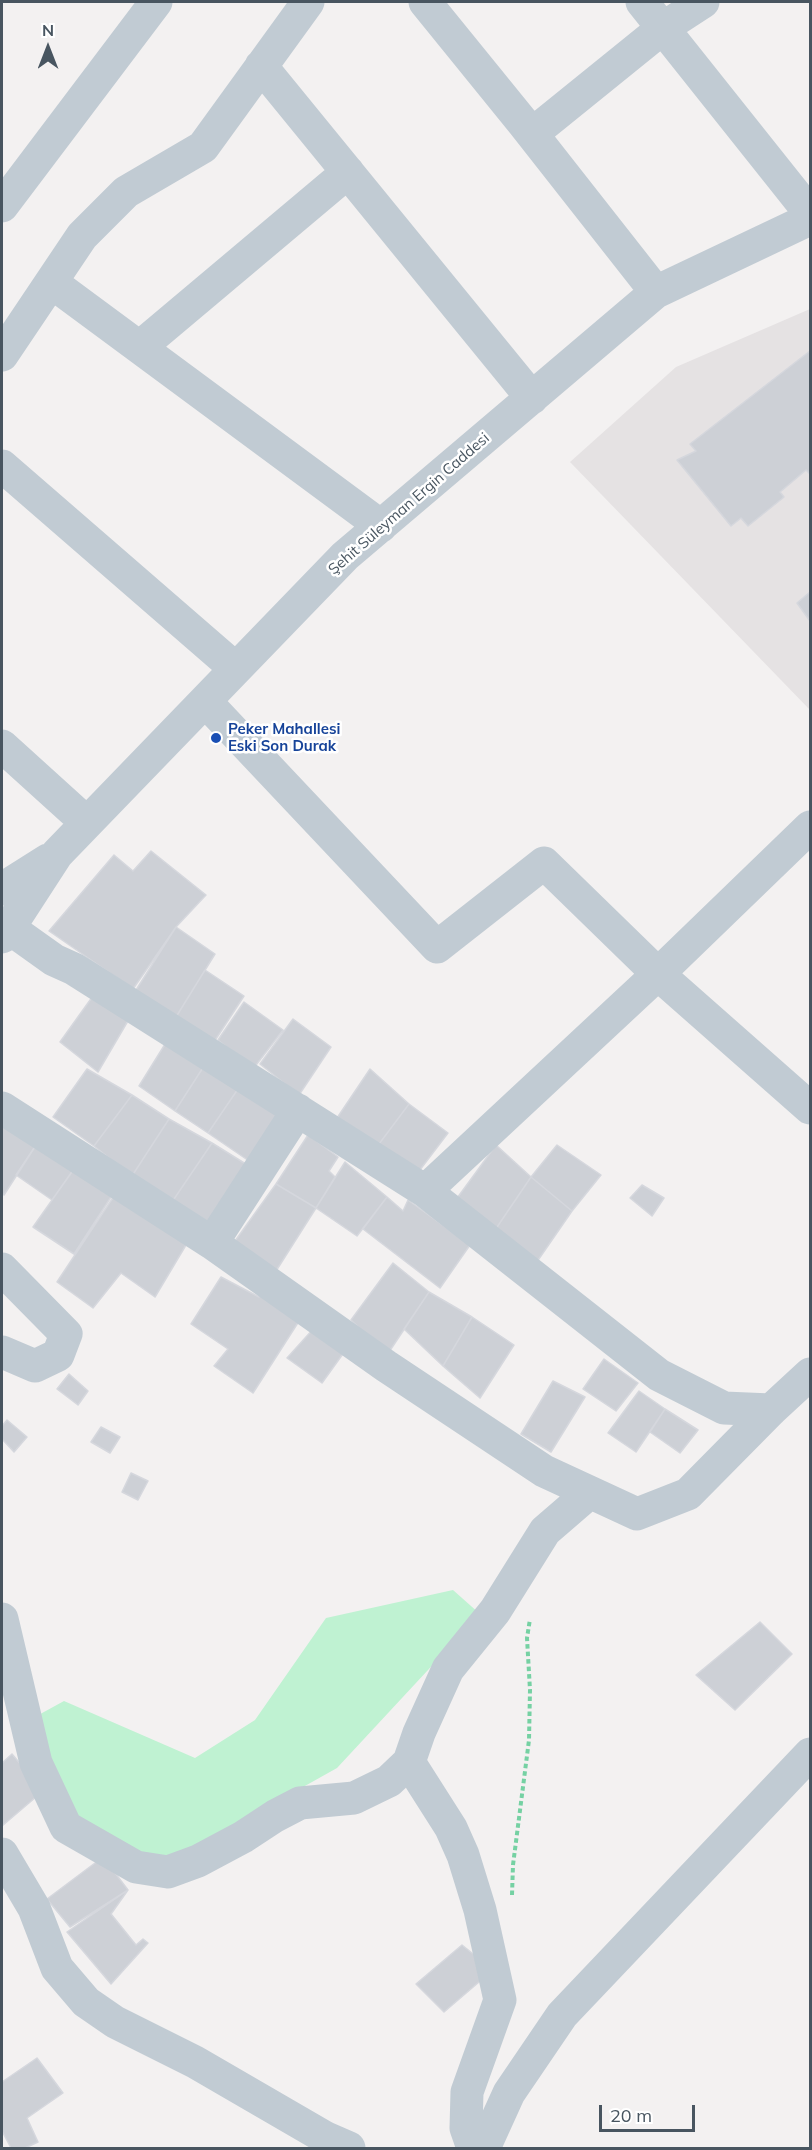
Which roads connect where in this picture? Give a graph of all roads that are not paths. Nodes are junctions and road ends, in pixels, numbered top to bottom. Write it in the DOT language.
graph roads {
  1 [pos="156,2"];
  2 [pos="308,2"];
  3 [pos="425,2"];
  4 [pos="642,2"];
  5 [pos="703,2"];
  6 [pos="663,28"];
  7 [pos="261,66"];
  8 [pos="532,134"];
  9 [pos="348,172"];
  10 [pos="2,206"];
  11 [pos="810,213"];
  12 [pos="810,219"];
  13 [pos="51,282"];
  14 [pos="656,292"];
  15 [pos="140,347"];
  16 [pos="2,355"];
  17 [pos="532,398"];
  18 [pos="2,466"];
  19 [pos="381,526"];
  20 [pos="236,669"];
  21 [pos="205,701"];
  22 [pos="2,746"];
  23 [pos="87,823"];
  24 [pos="810,827"];
  25 [pos="57,854"];
  26 [pos="2,889"];
  27 [pos="5,933"];
  28 [pos="658,974"];
  29 [pos="2,1108"];
  30 [pos="810,1108"];
  31 [pos="298,1110"];
  32 [pos="425,1191"];
  33 [pos="212,1242"];
  34 [pos="2,1269"];
  35 [pos="2,1352"];
  36 [pos="810,1374"];
  37 [pos="771,1410"];
  38 [pos="589,1493"];
  39 [pos="2,1619"];
  40 [pos="810,1754"];
  41 [pos="409,1762"];
  42 [pos="2,1854"];
  43 [pos="349,2148"];
  44 [pos="473,2148"];
  45 [pos="484,2148"];
  1 -- 10 [label="street"];
  2 -- 7 [label="street"];
  3 -- 8 [label="street"];
  4 -- 6 [label="street"];
  5 -- 6 [label="street"];
  6 -- 8 [label="street"];
  6 -- 11 [label="street"];
  7 -- 9 [label="street"];
  7 -- 13 [label="street"];
  8 -- 14 [label="street"];
  9 -- 15 [label="street"];
  9 -- 17 [label="street"];
  12 -- 14 [label="street, Şehit Süleyman Ergin Caddesi"];
  13 -- 15 [label="street"];
  13 -- 16 [label="street"];
  14 -- 17 [label="street, Şehit Süleyman Ergin Caddesi"];
  15 -- 19 [label="street"];
  17 -- 19 [label="street, Şehit Süleyman Ergin Caddesi"];
  18 -- 20 [label="street"];
  19 -- 20 [label="street, Şehit Süleyman Ergin Caddesi"];
  20 -- 21 [label="street, Şehit Süleyman Ergin Caddesi"];
  21 -- 23 [label="street, Şehit Süleyman Ergin Caddesi"];
  21 -- 28 [label="street"];
  22 -- 23 [label="street"];
  23 -- 25 [label="street, Şehit Süleyman Ergin Caddesi"];
  24 -- 28 [label="street"];
  25 -- 26 [label="street, Şehit Süleyman Ergin Caddesi"];
  25 -- 27 [label="street, Şehit Süleyman Ergin Caddesi"];
  27 -- 31 [label="street"];
  28 -- 30 [label="street"];
  28 -- 32 [label="street"];
  29 -- 33 [label="street"];
  31 -- 32 [label="street"];
  31 -- 33 [label="street"];
  32 -- 37 [label="street"];
  33 -- 38 [label="street"];
  34 -- 35 [label="street"];
  36 -- 37 [label="street"];
  37 -- 38 [label="street"];
  38 -- 41 [label="street"];
  39 -- 41 [label="street"];
  40 -- 45 [label="street"];
  41 -- 44 [label="street"];
  42 -- 43 [label="street"];
}
